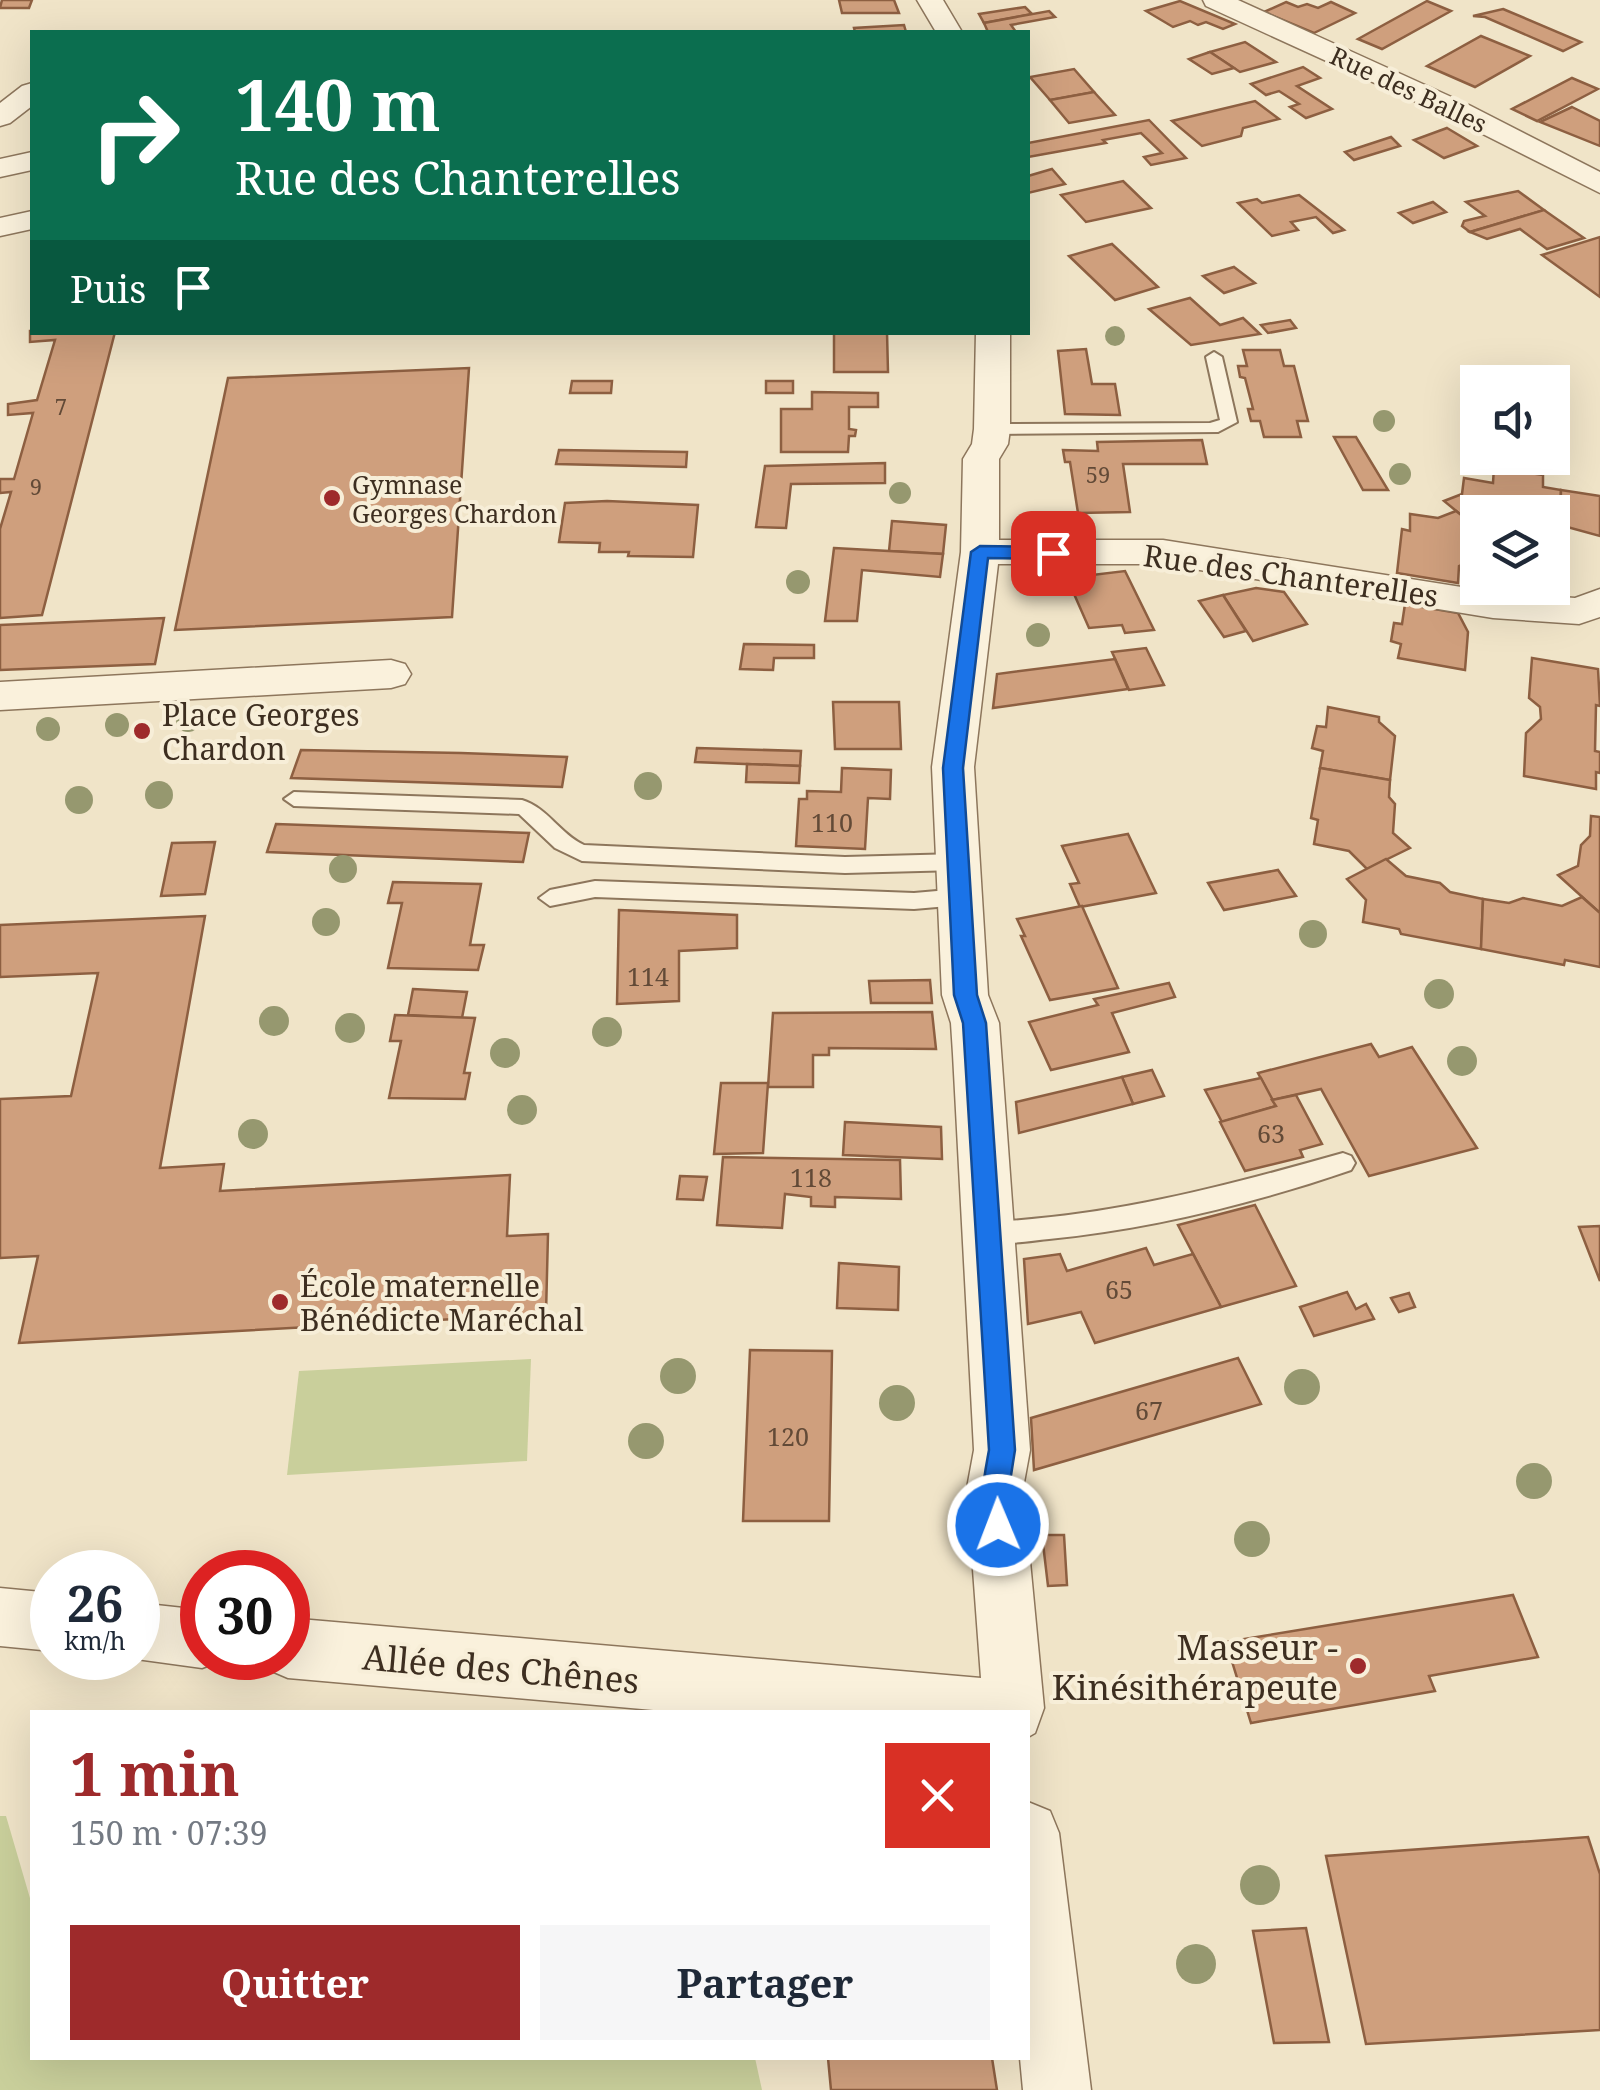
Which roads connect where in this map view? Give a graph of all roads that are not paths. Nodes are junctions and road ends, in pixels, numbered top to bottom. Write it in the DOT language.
graph roads {
  1 [pos="930,0"];
  2 [pos="1216,0"];
  3 [pos="948,30"];
  4 [pos="30,94"];
  5 [pos="0,116"];
  6 [pos="30,161"];
  7 [pos="0,168"];
  8 [pos="1600,184"];
  9 [pos="993,335"];
  10 [pos="1214,357"];
  11 [pos="992,428"];
  12 [pos="980,552"];
  13 [pos="1600,602"];
  14 [pos="391,674"];
  15 [pos="0,696"];
  16 [pos="294,798"];
  17 [pos="959,880"];
  18 [pos="550,898"];
  19 [pos="1343,1163"];
  20 [pos="988,1232"];
  21 [pos="0,1617"];
  22 [pos="30,1620"];
  23 [pos="310,1650"];
  24 [pos="1014,1710"];
  25 [pos="1030,1849"];
  26 [pos="1058,2090"];
  1 -- 3 [label="street"];
  2 -- 8 [label="street, Rue des Balles"];
  4 -- 5 [label="street"];
  6 -- 7 [label="street"];
  9 -- 11 [label="street"];
  10 -- 11 [label="lane"];
  11 -- 12 [label="street"];
  12 -- 13 [label="street, Rue des Chanterelles"];
  12 -- 17 [label="street"];
  14 -- 15 [label="street"];
  16 -- 17 [label="lane"];
  17 -- 18 [label="lane"];
  17 -- 20 [label="street"];
  19 -- 20 [label="lane"];
  20 -- 24 [label="street"];
  21 -- 22 [label="street"];
  23 -- 24 [label="street, Allée des Chênes"];
  25 -- 26 [label="street"];
}
